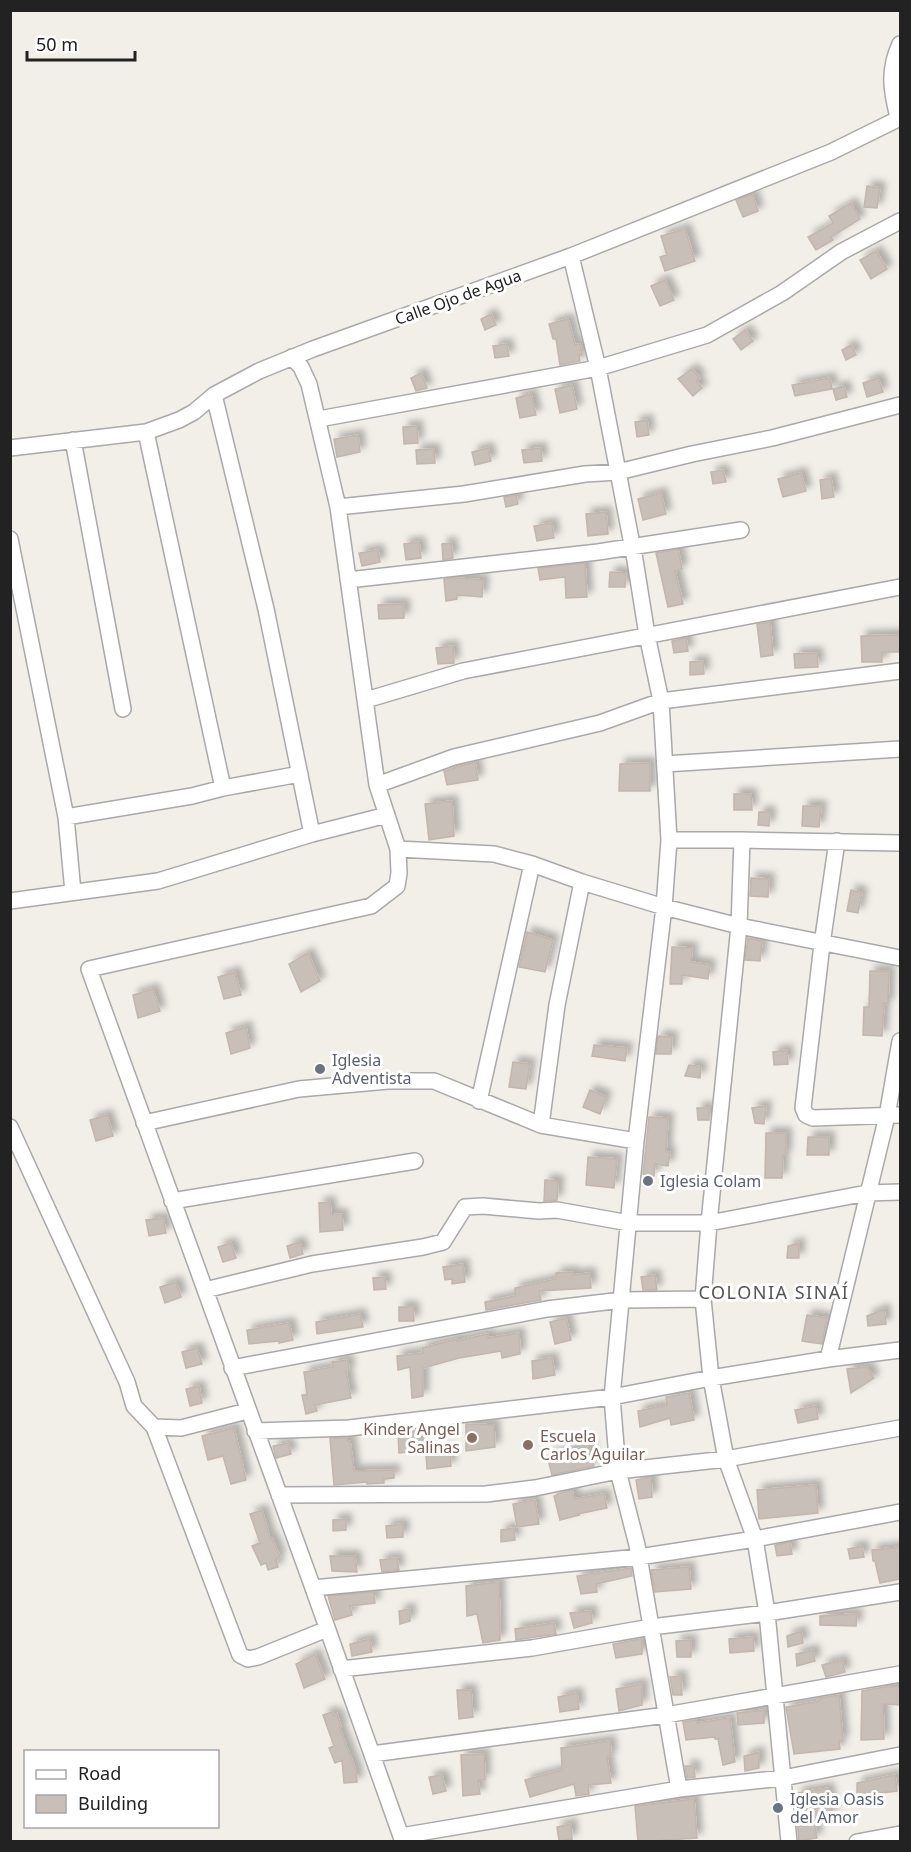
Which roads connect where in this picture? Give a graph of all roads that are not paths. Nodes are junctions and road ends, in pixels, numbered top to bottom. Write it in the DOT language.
graph roads {
  1 [pos="900,44"];
  2 [pos="899,118"];
  3 [pos="900,221"];
  4 [pos="572,256"];
  5 [pos="292,357"];
  6 [pos="598,368"];
  7 [pos="214,395"];
  8 [pos="900,405"];
  9 [pos="319,419"];
  10 [pos="146,432"];
  11 [pos="73,440"];
  12 [pos="10,448"];
  13 [pos="618,472"];
  14 [pos="338,507"];
  15 [pos="741,530"];
  16 [pos="10,539"];
  17 [pos="633,546"];
  18 [pos="348,580"];
  19 [pos="900,587"];
  20 [pos="647,635"];
  21 [pos="900,671"];
  22 [pos="366,700"];
  23 [pos="661,701"];
  24 [pos="123,709"];
  25 [pos="900,749"];
  26 [pos="665,764"];
  27 [pos="300,774"];
  28 [pos="377,785"];
  29 [pos="223,788"];
  30 [pos="387,815"];
  31 [pos="66,817"];
  32 [pos="312,834"];
  33 [pos="669,840"];
  34 [pos="741,840"];
  35 [pos="837,841"];
  36 [pos="900,843"];
  37 [pos="398,849"];
  38 [pos="532,864"];
  39 [pos="582,882"];
  40 [pos="73,892"];
  41 [pos="10,901"];
  42 [pos="664,907"];
  43 [pos="740,926"];
  44 [pos="822,944"];
  45 [pos="900,958"];
  46 [pos="900,1041"];
  47 [pos="479,1101"];
  48 [pos="894,1115"];
  49 [pos="144,1123"];
  50 [pos="541,1125"];
  51 [pos="10,1127"];
  52 [pos="636,1141"];
  53 [pos="415,1161"];
  54 [pos="900,1192"];
  55 [pos="867,1193"];
  56 [pos="172,1201"];
  57 [pos="629,1223"];
  58 [pos="709,1223"];
  59 [pos="205,1290"];
  60 [pos="703,1299"];
  61 [pos="622,1300"];
  62 [pos="900,1350"];
  63 [pos="828,1359"];
  64 [pos="232,1368"];
  65 [pos="711,1378"];
  66 [pos="612,1397"];
  67 [pos="247,1411"];
  68 [pos="154,1427"];
  69 [pos="900,1428"];
  70 [pos="255,1431"];
  71 [pos="726,1459"];
  72 [pos="618,1471"];
  73 [pos="279,1495"];
  74 [pos="900,1512"];
  75 [pos="755,1539"];
  76 [pos="639,1557"];
  77 [pos="313,1588"];
  78 [pos="900,1592"];
  79 [pos="767,1613"];
  80 [pos="651,1628"];
  81 [pos="327,1629"];
  82 [pos="341,1669"];
  83 [pos="900,1674"];
  84 [pos="776,1696"];
  85 [pos="666,1715"];
  86 [pos="372,1754"];
  87 [pos="900,1755"];
  88 [pos="783,1778"];
  89 [pos="679,1789"];
  90 [pos="900,1834"];
  91 [pos="402,1839"];
  92 [pos="865,1841"];
  93 [pos="789,1842"];
  1 -- 2 [label="street"];
  2 -- 4 [label="street, Calle Ojo de Agua"];
  3 -- 6 [label="street"];
  4 -- 5 [label="street, Calle Ojo de Agua"];
  4 -- 6 [label="street"];
  5 -- 7 [label="street, Calle Ojo de Agua"];
  5 -- 9 [label="street"];
  6 -- 9 [label="street"];
  6 -- 13 [label="street"];
  7 -- 10 [label="street, Calle Ojo de Agua"];
  7 -- 27 [label="street"];
  8 -- 13 [label="street"];
  9 -- 14 [label="street"];
  10 -- 11 [label="street, Calle Ojo de Agua"];
  10 -- 29 [label="street"];
  11 -- 12 [label="street, Calle Ojo de Agua"];
  11 -- 24 [label="street"];
  13 -- 14 [label="street"];
  13 -- 17 [label="street"];
  14 -- 18 [label="street"];
  15 -- 17 [label="street"];
  16 -- 31 [label="street"];
  17 -- 18 [label="street"];
  17 -- 20 [label="street"];
  18 -- 22 [label="street"];
  19 -- 20 [label="street"];
  20 -- 22 [label="street"];
  20 -- 23 [label="street"];
  21 -- 23 [label="street"];
  22 -- 28 [label="street"];
  23 -- 26 [label="street"];
  23 -- 28 [label="street"];
  25 -- 26 [label="street"];
  26 -- 33 [label="street"];
  27 -- 29 [label="street"];
  27 -- 32 [label="street"];
  28 -- 30 [label="street"];
  29 -- 31 [label="street"];
  30 -- 32 [label="street"];
  30 -- 37 [label="street"];
  31 -- 40 [label="street"];
  32 -- 40 [label="street"];
  33 -- 34 [label="street"];
  33 -- 42 [label="street"];
  34 -- 35 [label="street"];
  34 -- 43 [label="street"];
  35 -- 36 [label="street"];
  35 -- 44 [label="street"];
  37 -- 38 [label="street"];
  37 -- 49 [label="street"];
  38 -- 39 [label="street"];
  38 -- 47 [label="street"];
  39 -- 42 [label="street"];
  39 -- 50 [label="street"];
  40 -- 41 [label="street"];
  42 -- 43 [label="street"];
  42 -- 52 [label="street"];
  43 -- 44 [label="street"];
  43 -- 58 [label="street"];
  44 -- 45 [label="street"];
  44 -- 48 [label="street"];
  46 -- 48 [label="street"];
  47 -- 49 [label="street"];
  47 -- 50 [label="street"];
  48 -- 55 [label="street"];
  49 -- 56 [label="street"];
  50 -- 52 [label="street"];
  51 -- 68 [label="street"];
  52 -- 57 [label="street"];
  53 -- 56 [label="street"];
  54 -- 55 [label="street"];
  55 -- 58 [label="street"];
  55 -- 63 [label="street"];
  56 -- 59 [label="street"];
  57 -- 58 [label="street"];
  57 -- 59 [label="street"];
  57 -- 61 [label="street"];
  58 -- 60 [label="street"];
  59 -- 64 [label="street"];
  60 -- 61 [label="street"];
  60 -- 65 [label="street"];
  61 -- 64 [label="street"];
  61 -- 66 [label="street"];
  62 -- 63 [label="street"];
  63 -- 65 [label="street"];
  64 -- 67 [label="street"];
  65 -- 66 [label="street"];
  65 -- 71 [label="street"];
  66 -- 70 [label="street"];
  66 -- 72 [label="street"];
  67 -- 68 [label="street"];
  67 -- 70 [label="street"];
  68 -- 81 [label="street"];
  69 -- 71 [label="street"];
  70 -- 73 [label="street"];
  71 -- 72 [label="street"];
  71 -- 75 [label="street"];
  72 -- 73 [label="street"];
  72 -- 76 [label="street"];
  73 -- 77 [label="street"];
  74 -- 75 [label="street"];
  75 -- 76 [label="street"];
  75 -- 79 [label="street"];
  76 -- 77 [label="street"];
  76 -- 80 [label="street"];
  77 -- 81 [label="street"];
  78 -- 79 [label="street"];
  79 -- 80 [label="street"];
  79 -- 84 [label="street"];
  80 -- 82 [label="street"];
  80 -- 85 [label="street"];
  81 -- 82 [label="street"];
  82 -- 86 [label="street"];
  83 -- 84 [label="street"];
  84 -- 85 [label="street"];
  84 -- 88 [label="street"];
  85 -- 86 [label="street"];
  85 -- 89 [label="street"];
  86 -- 91 [label="street"];
  87 -- 88 [label="street"];
  88 -- 89 [label="street"];
  88 -- 93 [label="street"];
  89 -- 91 [label="street"];
  90 -- 92 [label="street"];
}
